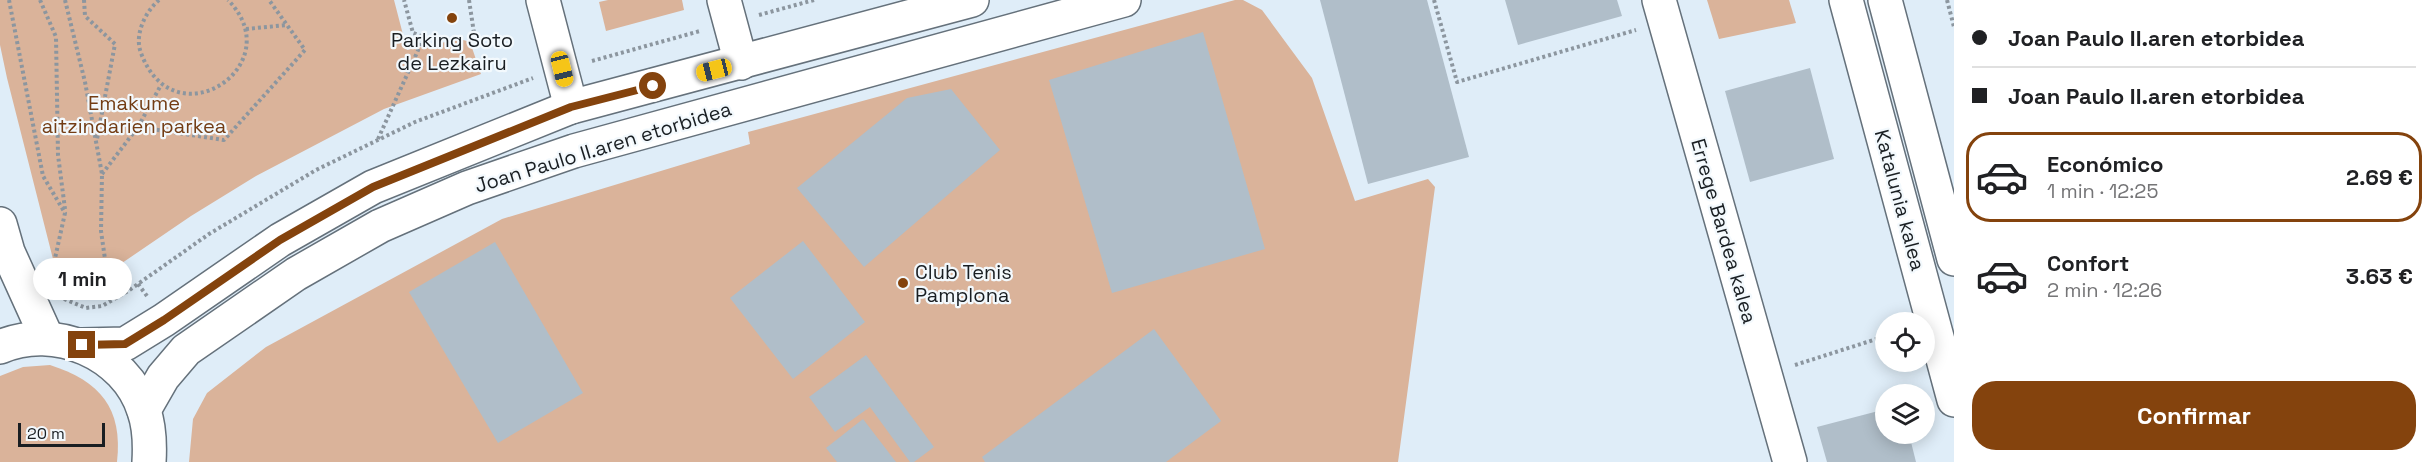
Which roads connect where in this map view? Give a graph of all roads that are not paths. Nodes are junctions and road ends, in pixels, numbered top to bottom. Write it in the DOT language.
graph roads {
  1 [pos="543,0"];
  2 [pos="724,0"];
  3 [pos="972,0"];
  4 [pos="1124,0"];
  5 [pos="1659,0"];
  6 [pos="1846,0"];
  7 [pos="1885,0"];
  8 [pos="741,63"];
  9 [pos="571,107"];
  10 [pos="0,224"];
  11 [pos="1954,259"];
  12 [pos="47,338"];
  13 [pos="82,345"];
  14 [pos="0,347"];
  15 [pos="1954,400"];
  16 [pos="144,410"];
  17 [pos="149,462"];
  18 [pos="1790,462"];
  1 -- 9 [label="main road"];
  2 -- 8 [label="main road"];
  3 -- 8 [label="main road, Joan Paulo II.aren etorbidea"];
  4 -- 16 [label="main road, Joan Paulo II.aren etorbidea"];
  5 -- 18 [label="main road, Errege Bardea kalea"];
  6 -- 15 [label="main road, Katalunia kalea"];
  7 -- 11 [label="main road, Katalunia kalea"];
  8 -- 9 [label="main road, Joan Paulo II.aren etorbidea"];
  9 -- 13 [label="main road, Joan Paulo II.aren etorbidea"];
  10 -- 12 [label="main road"];
  12 -- 13 [label="main road"];
  12 -- 14 [label="main road"];
  13 -- 16 [label="main road"];
  16 -- 17 [label="main road"];
}
